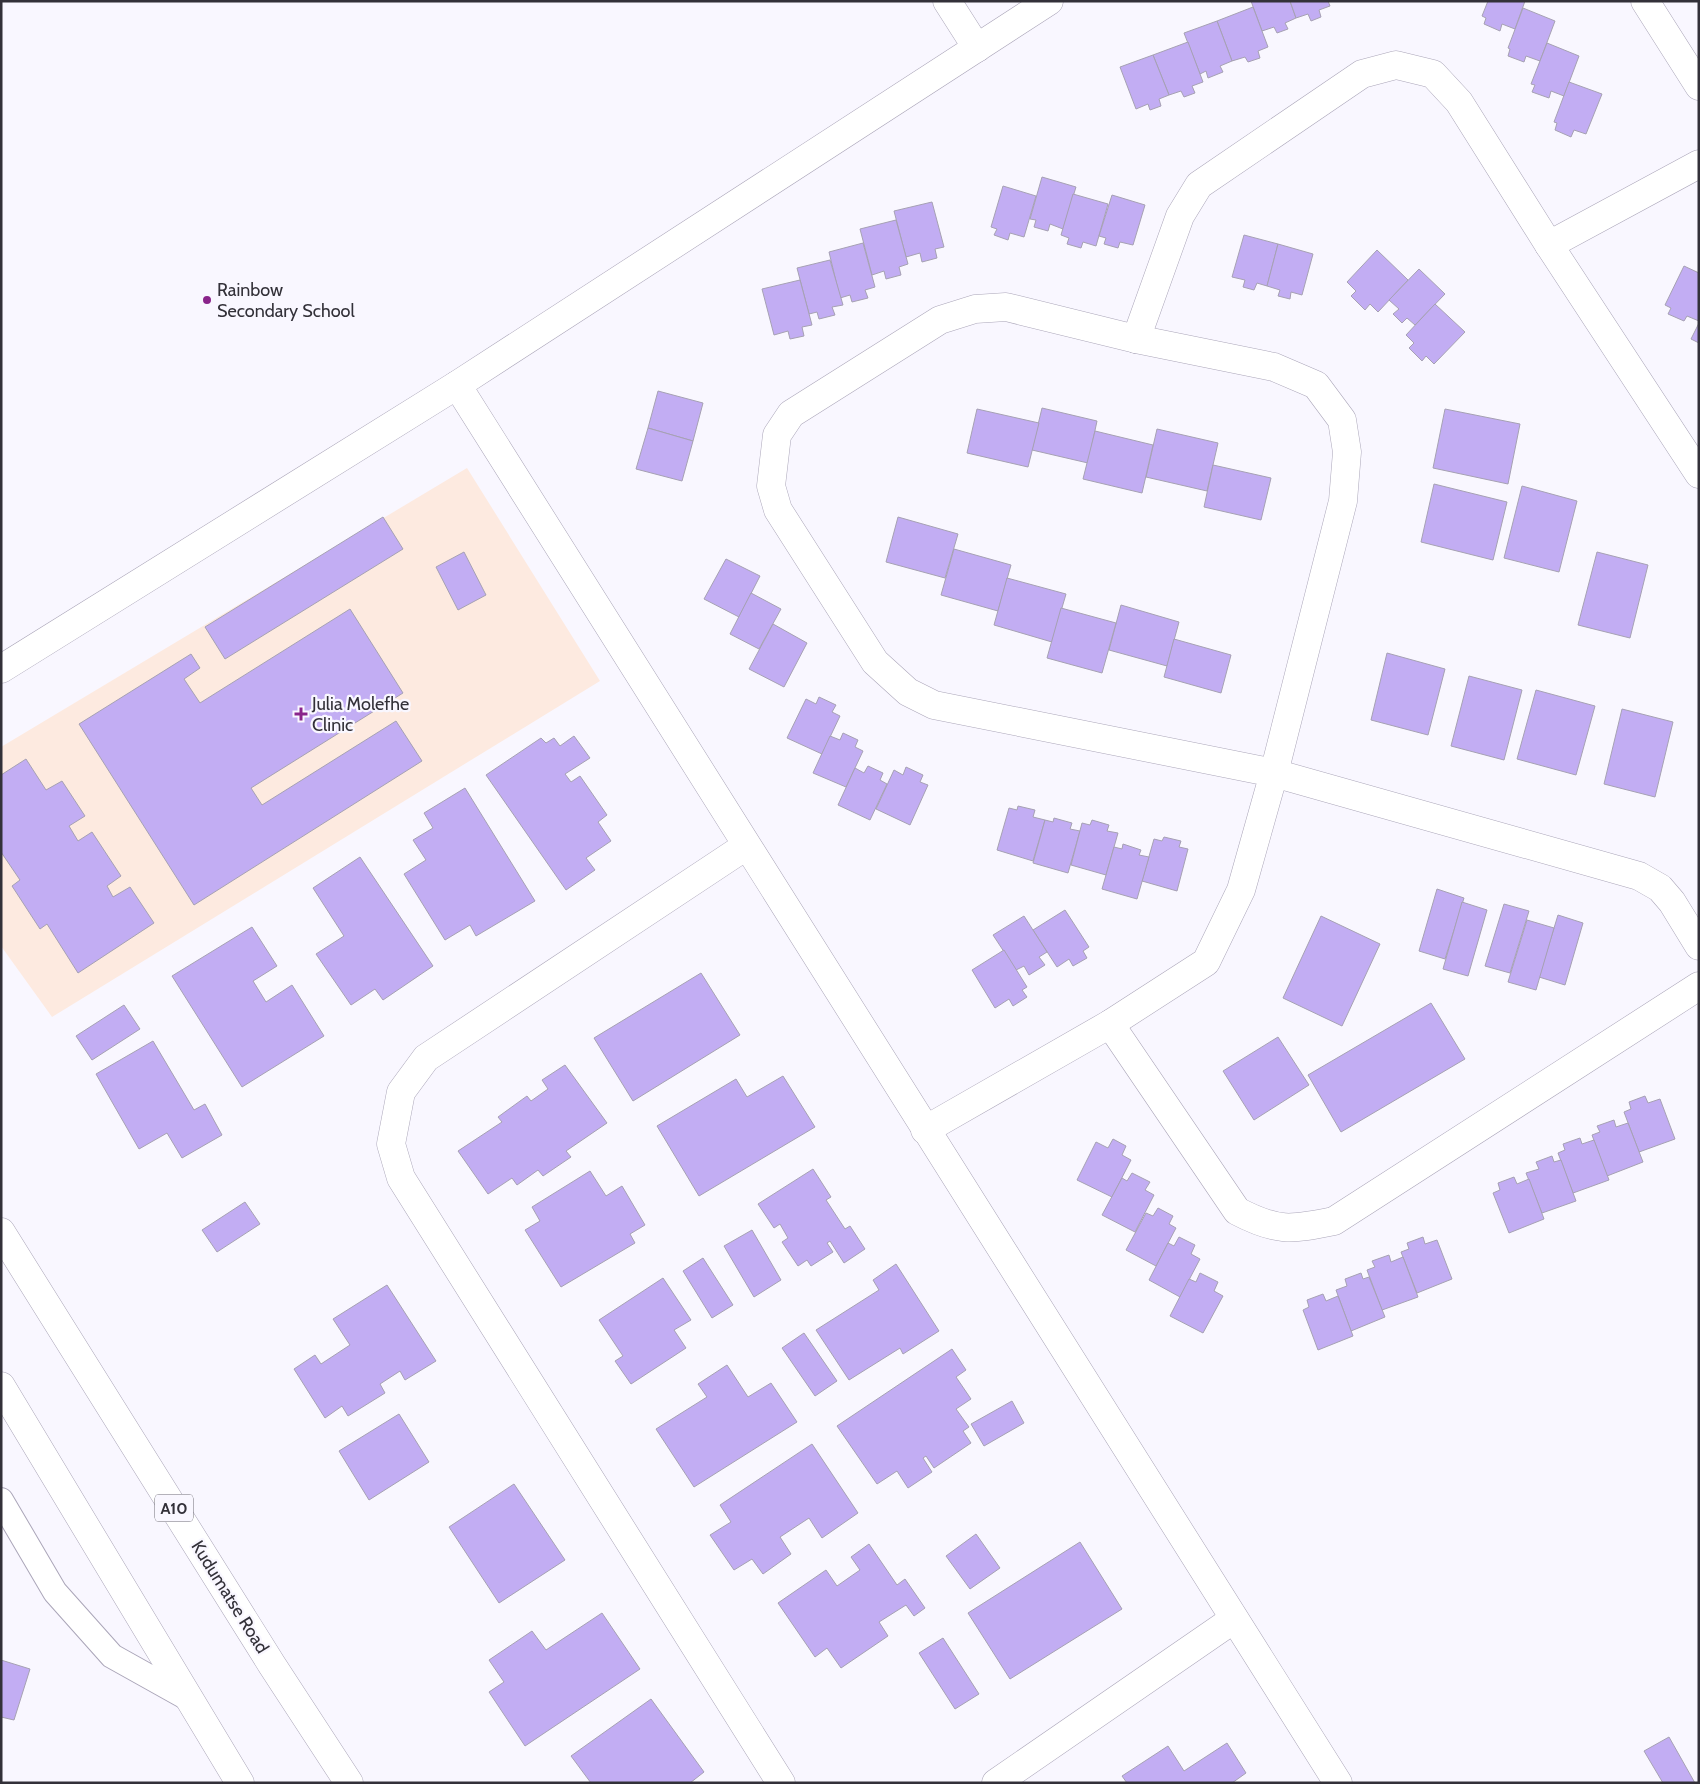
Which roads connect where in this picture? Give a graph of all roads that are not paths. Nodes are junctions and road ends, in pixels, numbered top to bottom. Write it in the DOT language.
graph roads {
  1 [pos="947,1"];
  2 [pos="1049,1"];
  3 [pos="1645,1"];
  4 [pos="977,48"];
  5 [pos="1699,86"];
  6 [pos="1699,164"];
  7 [pos="1549,245"];
  8 [pos="1136,340"];
  9 [pos="457,385"];
  10 [pos="1699,474"];
  11 [pos="1,669"];
  12 [pos="1274,774"];
  13 [pos="746,846"];
  14 [pos="1699,946"];
  15 [pos="1699,986"];
  16 [pos="1110,1024"];
  17 [pos="925,1130"];
  18 [pos="1,1232"];
  19 [pos="1,1386"];
  20 [pos="1,1500"];
  21 [pos="1234,1619"];
  22 [pos="189,1699"];
  23 [pos="240,1783"];
  24 [pos="349,1783"];
  25 [pos="781,1783"];
  26 [pos="996,1783"];
  27 [pos="1338,1783"];
  1 -- 4 [label="street"];
  2 -- 4 [label="street"];
  3 -- 5 [label="street"];
  4 -- 9 [label="street"];
  6 -- 7 [label="street"];
  7 -- 8 [label="street"];
  7 -- 10 [label="street"];
  8 -- 12 [label="street"];
  8 -- 12 [label="street"];
  9 -- 11 [label="street"];
  9 -- 13 [label="street"];
  12 -- 14 [label="street"];
  12 -- 16 [label="street"];
  13 -- 17 [label="street"];
  13 -- 25 [label="street"];
  15 -- 16 [label="street"];
  16 -- 17 [label="street"];
  17 -- 21 [label="street"];
  18 -- 24 [label="street, Kudumatse Road / A10"];
  19 -- 22 [label="street"];
  20 -- 22 [label="lane"];
  21 -- 26 [label="street"];
  21 -- 27 [label="street"];
  22 -- 23 [label="street"];
}
